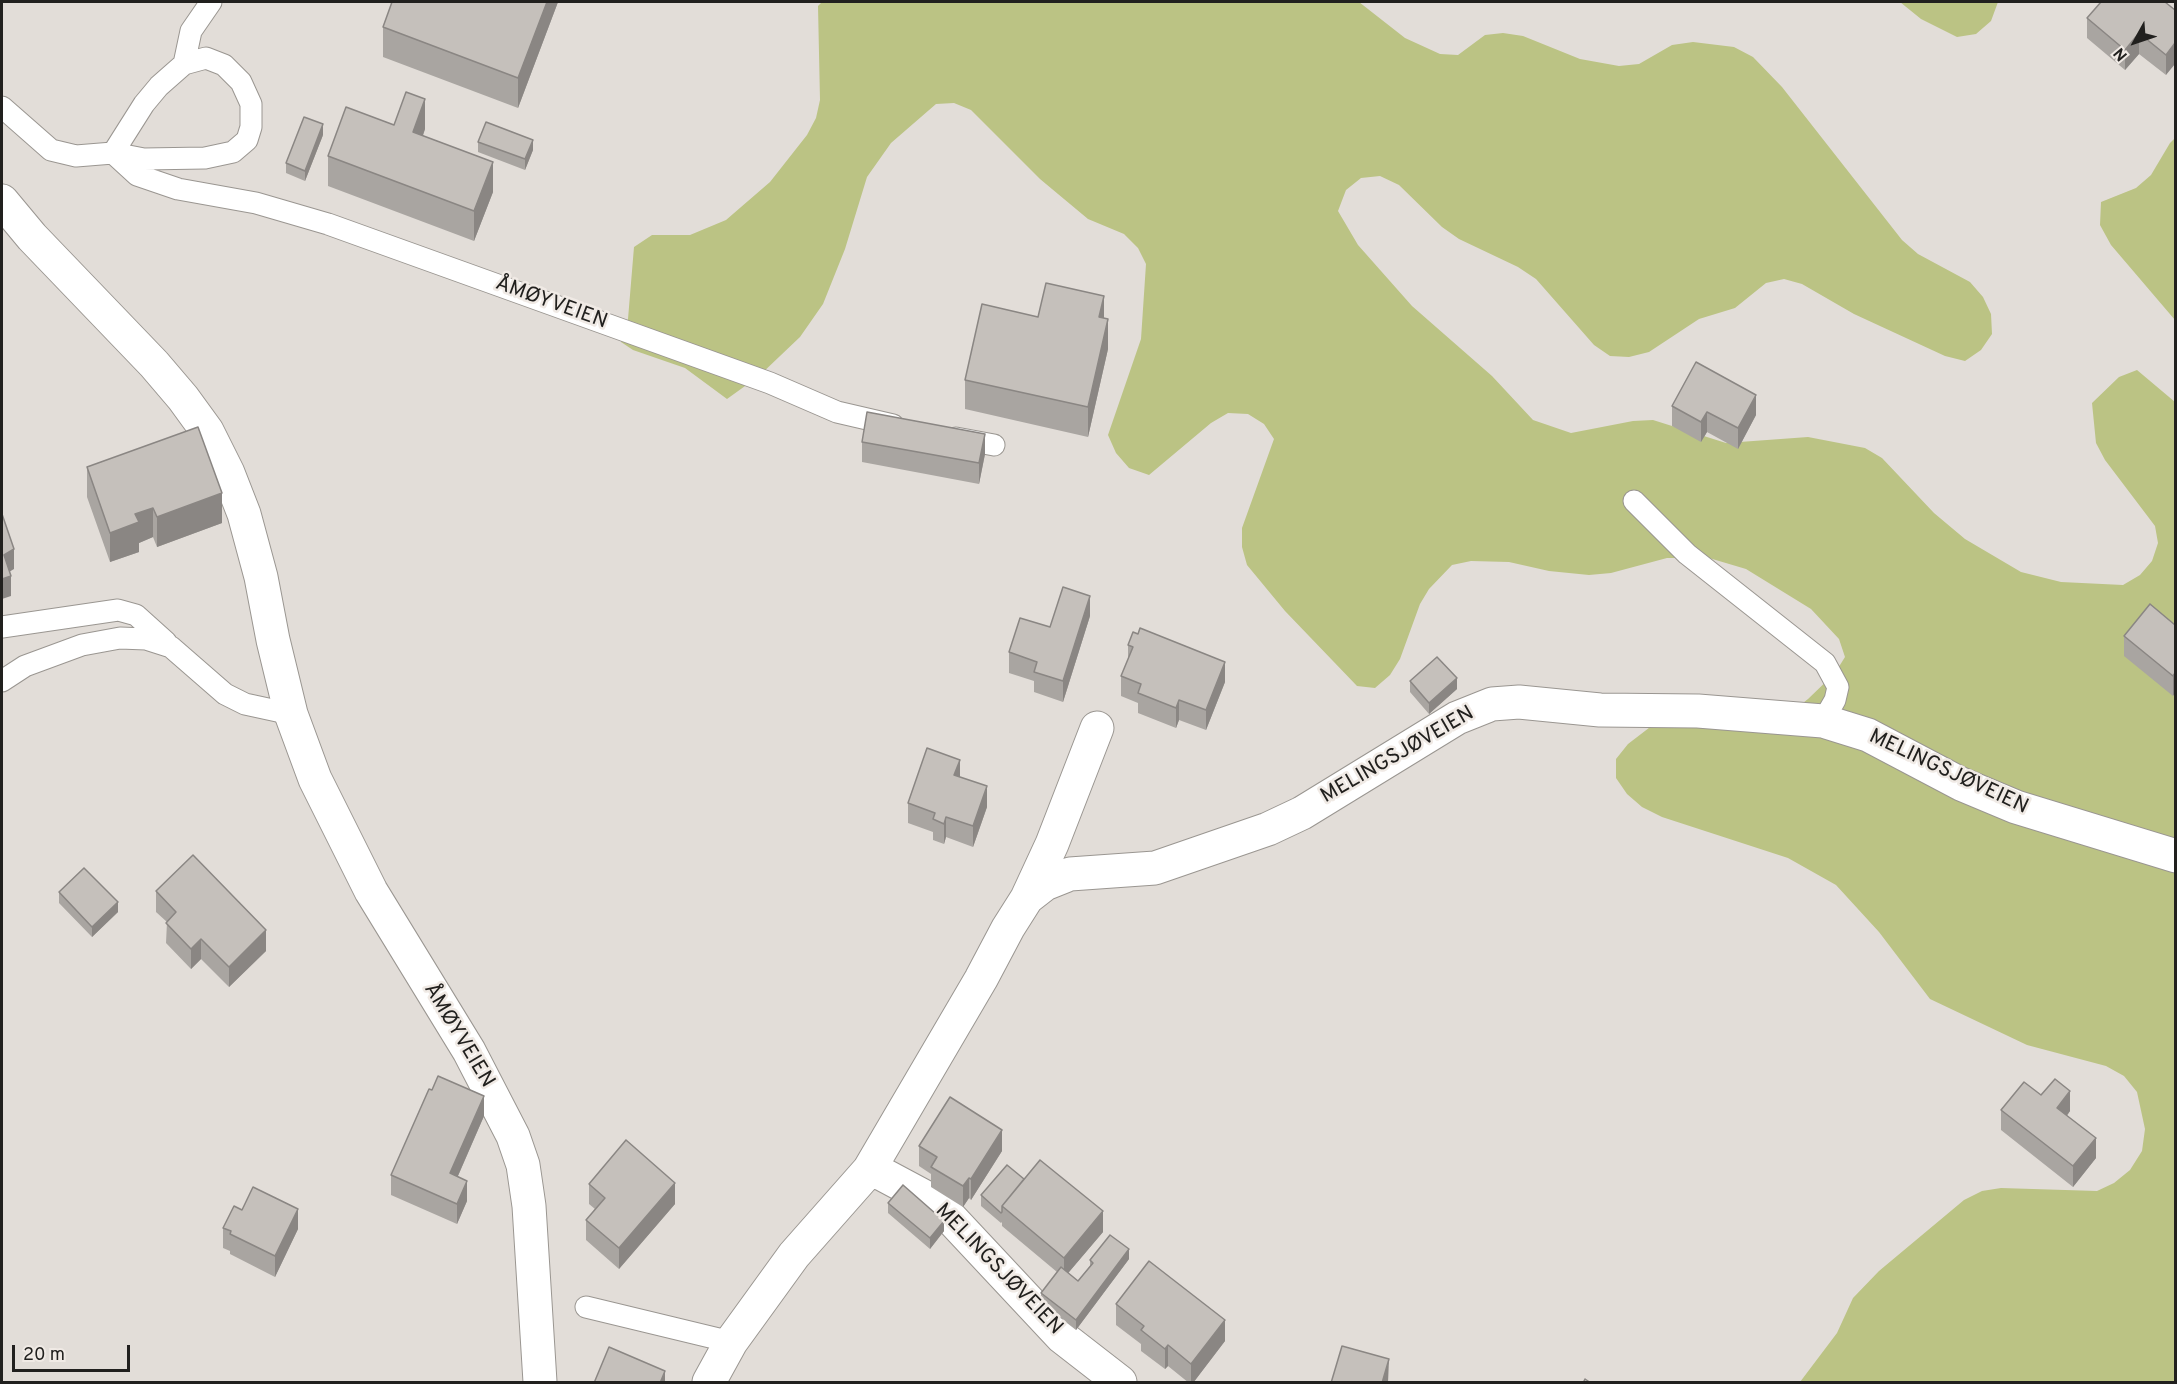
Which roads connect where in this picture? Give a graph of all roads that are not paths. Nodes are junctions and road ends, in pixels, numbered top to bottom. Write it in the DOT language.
graph roads {
  1 [pos="211,2"];
  2 [pos="184,64"];
  3 [pos="2,107"];
  4 [pos="113,153"];
  5 [pos="2,201"];
  6 [pos="915,430"];
  7 [pos="938,435"];
  8 [pos="994,445"];
  9 [pos="1634,501"];
  10 [pos="2,627"];
  11 [pos="171,647"];
  12 [pos="2,681"];
  13 [pos="291,714"];
  14 [pos="1823,721"];
  15 [pos="1097,728"];
  16 [pos="2175,856"];
  17 [pos="1028,898"];
  18 [pos="869,1170"];
  19 [pos="586,1307"];
  20 [pos="731,1342"];
  21 [pos="540,1383"];
  22 [pos="709,1383"];
  23 [pos="1120,1383"];
  1 -- 2 [label="lane"];
  2 -- 4 [label="lane"];
  2 -- 4 [label="lane"];
  3 -- 4 [label="lane"];
  4 -- 6 [label="lane, ÅMØYVEIEN"];
  5 -- 13 [label="street, ÅMØYVEIEN"];
  7 -- 8 [label="lane"];
  9 -- 14 [label="lane"];
  10 -- 11 [label="lane"];
  11 -- 12 [label="lane"];
  11 -- 13 [label="lane"];
  13 -- 21 [label="street, ÅMØYVEIEN"];
  14 -- 16 [label="street, MELINGSJØVEIEN"];
  14 -- 17 [label="street, MELINGSJØVEIEN"];
  15 -- 17 [label="street, MELINGSJØVEIEN"];
  17 -- 18 [label="street, MELINGSJØVEIEN"];
  18 -- 20 [label="street, MELINGSJØVEIEN"];
  18 -- 23 [label="street, MELINGSJØVEIEN"];
  19 -- 20 [label="lane"];
  20 -- 22 [label="street, MELINGSJØVEIEN"];
}
